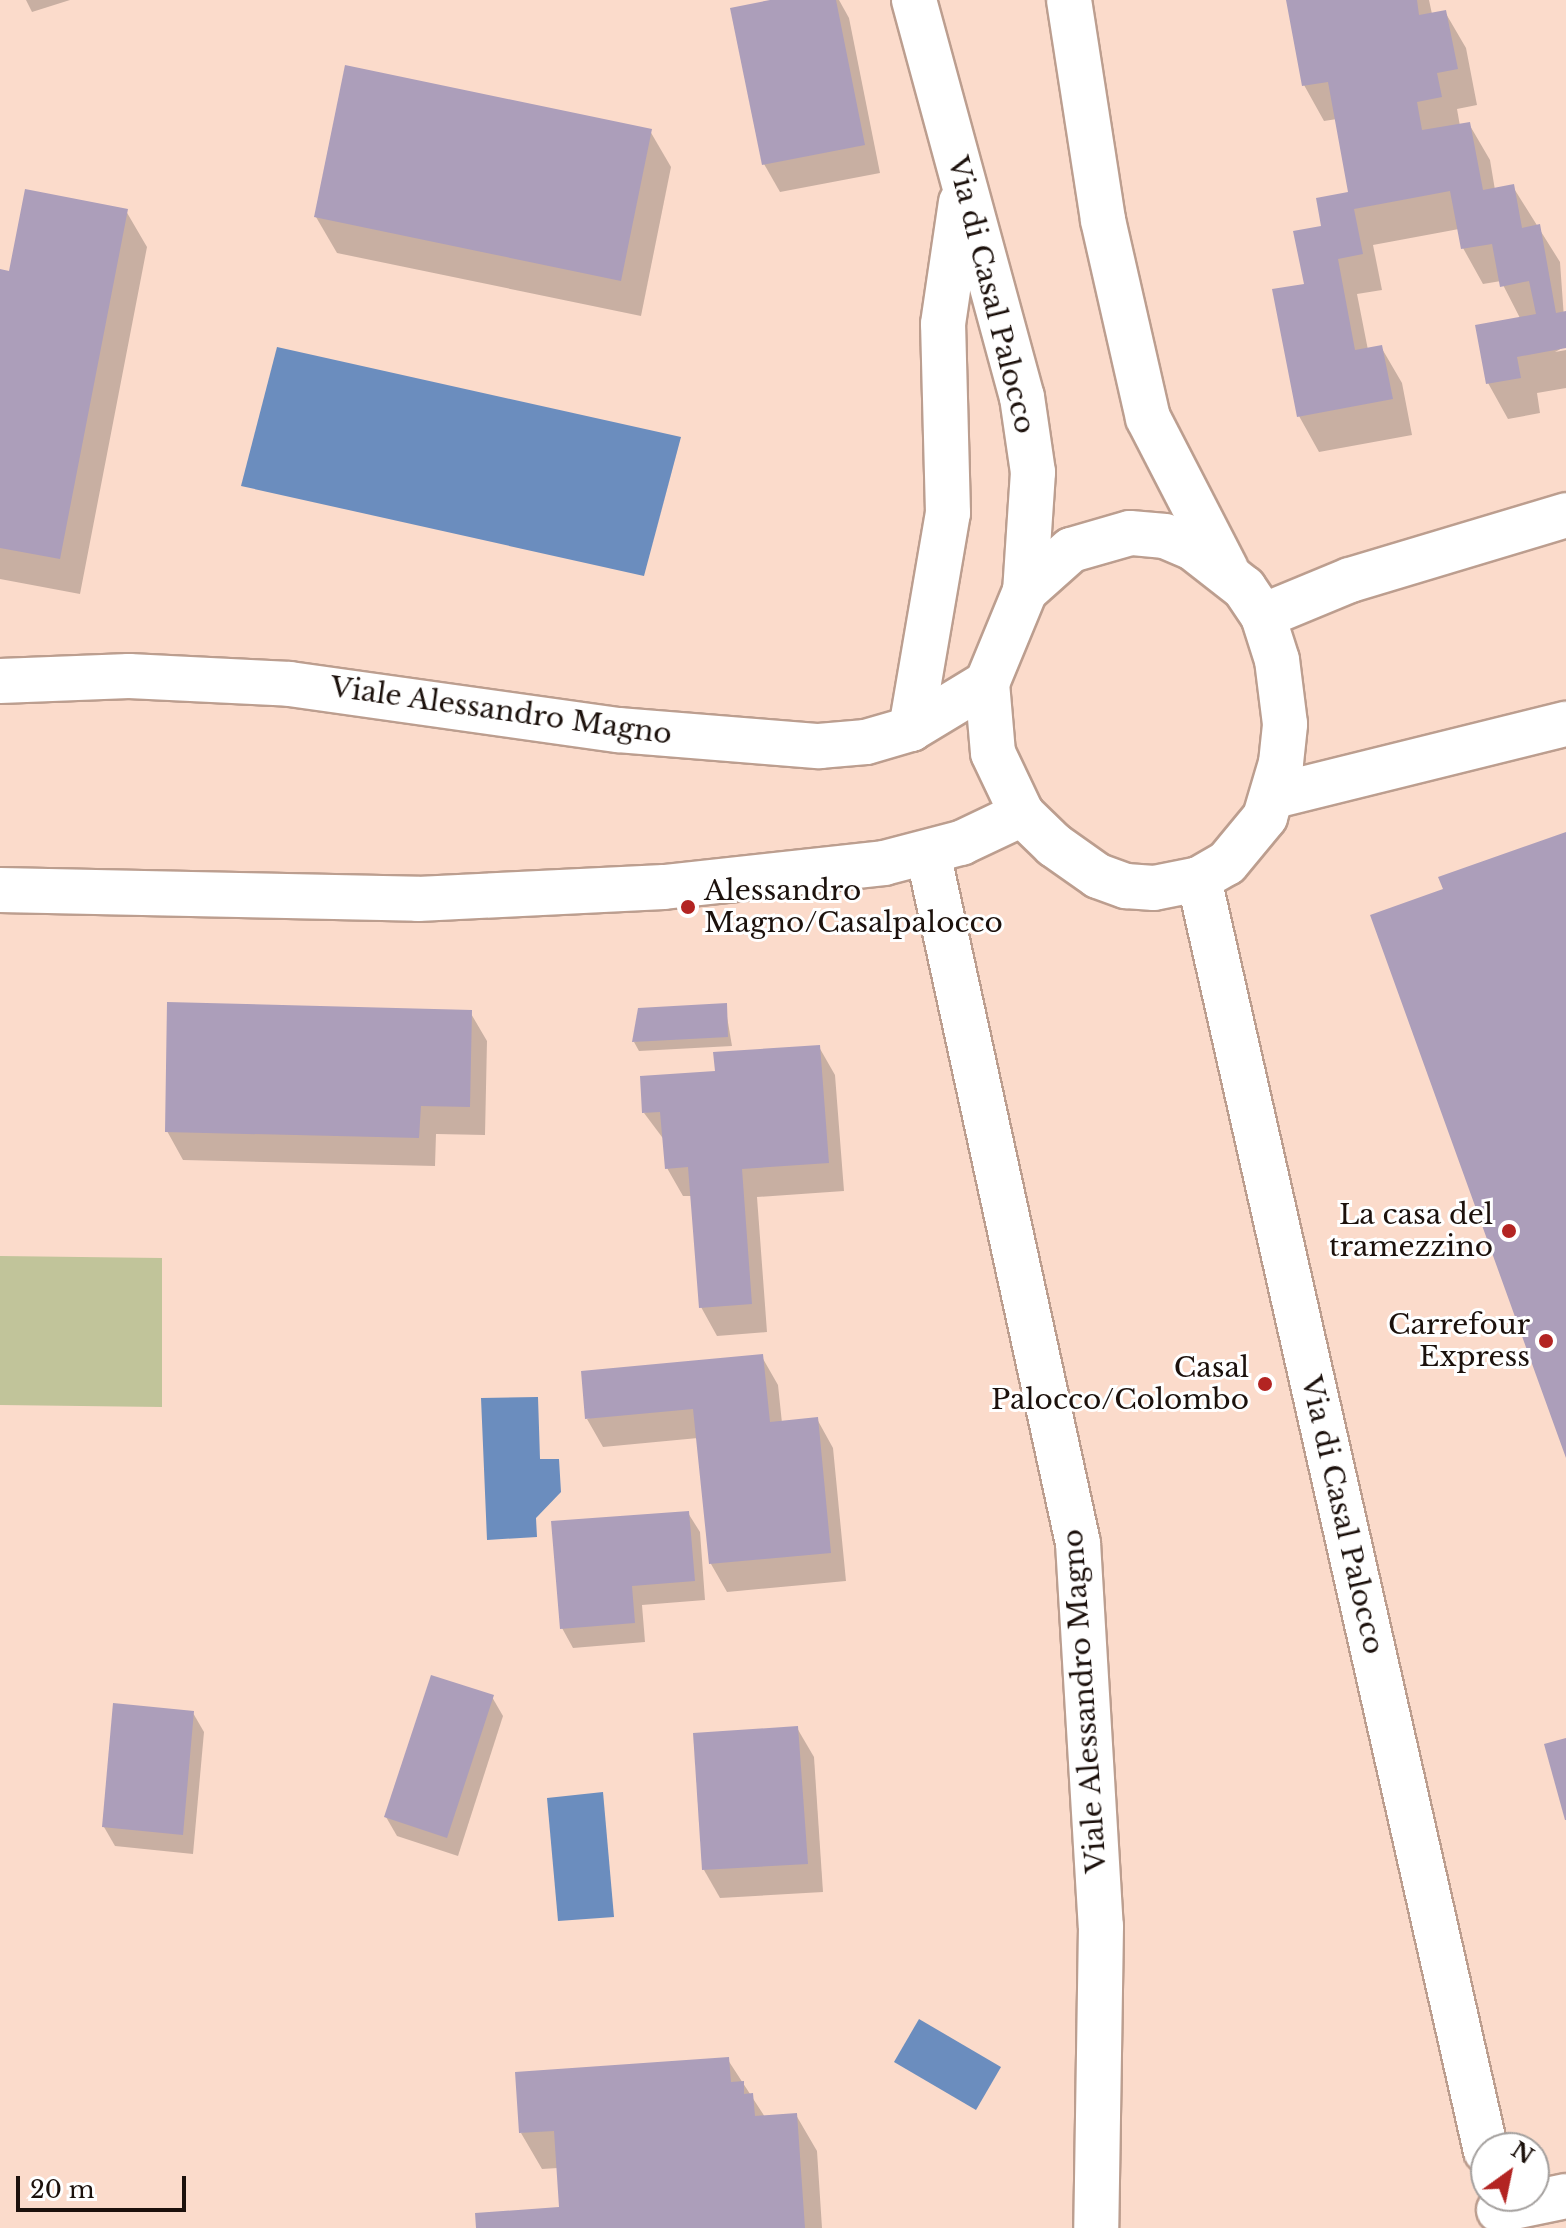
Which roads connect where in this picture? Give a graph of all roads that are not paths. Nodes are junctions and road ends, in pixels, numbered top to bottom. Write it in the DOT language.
graph roads {
  1 [pos="914,0"];
  2 [pos="1069,0"];
  3 [pos="964,184"];
  4 [pos="1566,515"];
  5 [pos="1226,569"];
  6 [pos="1025,591"];
  7 [pos="1263,616"];
  8 [pos="0,681"];
  9 [pos="987,683"];
  10 [pos="1566,724"];
  11 [pos="911,729"];
  12 [pos="1274,796"];
  13 [pos="1022,814"];
  14 [pos="928,853"];
  15 [pos="1199,879"];
  16 [pos="0,890"];
  17 [pos="1482,2132"];
  18 [pos="1566,2196"];
  19 [pos="1500,2215"];
  20 [pos="1096,2228"];
  1 -- 3 [label="street, Via di Casal Palocco"];
  2 -- 5 [label="street"];
  3 -- 6 [label="street, Via di Casal Palocco"];
  3 -- 11 [label="street"];
  4 -- 7 [label="street"];
  5 -- 6 [label="street"];
  5 -- 7 [label="street"];
  6 -- 9 [label="street, Via di Casal Palocco"];
  7 -- 12 [label="street"];
  8 -- 11 [label="street, Viale Alessandro Magno"];
  9 -- 11 [label="street, Viale Alessandro Magno"];
  9 -- 13 [label="street"];
  10 -- 12 [label="street"];
  12 -- 15 [label="street"];
  13 -- 14 [label="street"];
  13 -- 15 [label="street"];
  14 -- 16 [label="street"];
  14 -- 20 [label="street, Viale Alessandro Magno"];
  15 -- 17 [label="street, Via di Casal Palocco"];
  18 -- 19 [label="street"];
}
